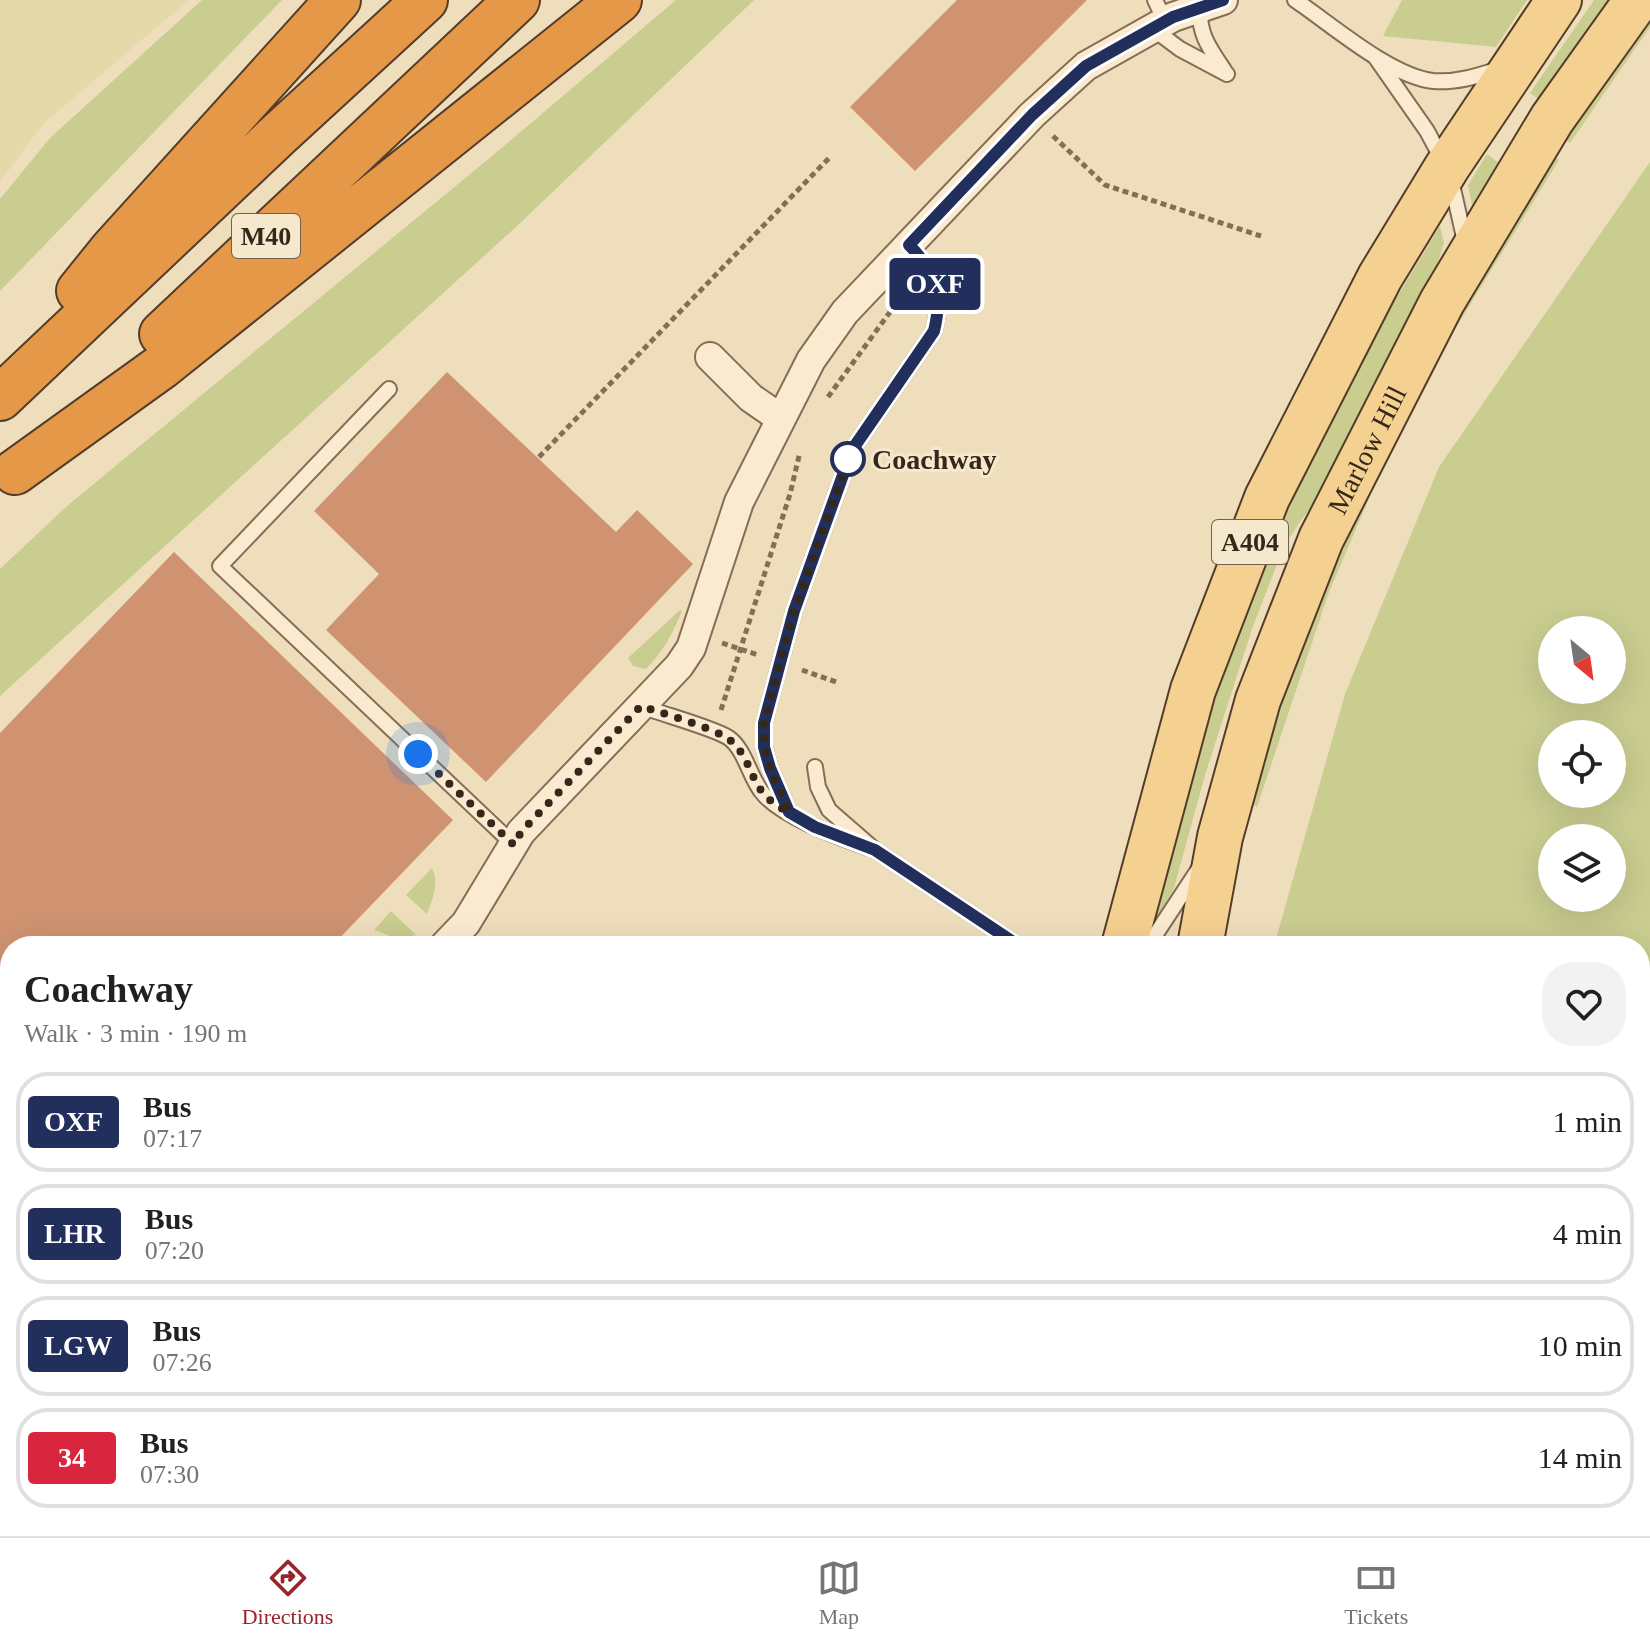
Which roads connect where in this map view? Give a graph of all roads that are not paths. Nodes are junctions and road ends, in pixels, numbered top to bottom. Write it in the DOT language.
graph roads {
  1 [pos="338,0"];
  2 [pos="425,0"];
  3 [pos="517,0"];
  4 [pos="619,0"];
  5 [pos="1295,0"];
  6 [pos="1559,0"];
  7 [pos="1637,0"];
  8 [pos="1211,3"];
  9 [pos="1157,16"];
  10 [pos="1376,57"];
  11 [pos="1515,64"];
  12 [pos="1447,167"];
  13 [pos="909,245"];
  14 [pos="1469,260"];
  15 [pos="710,357"];
  16 [pos="0,388"];
  17 [pos="389,389"];
  18 [pos="0,398"];
  19 [pos="780,418"];
  20 [pos="8,479"];
  21 [pos="641,706"];
  22 [pos="815,767"];
  23 [pos="789,812"];
  24 [pos="1220,837"];
  25 [pos="514,845"];
  26 [pos="875,850"];
  27 [pos="454,936"];
  28 [pos="1004,936"];
  29 [pos="1127,936"];
  30 [pos="1155,936"];
  31 [pos="1202,936"];
  1 -- 16 [label="highway"];
  2 -- 18 [label="highway, M40"];
  3 -- 20 [label="highway, M40"];
  4 -- 20 [label="highway, M40"];
  5 -- 10 [label="lane"];
  6 -- 11 [label="main road, A404"];
  7 -- 14 [label="main road, Marlow Hill / A404"];
  8 -- 9 [label="street"];
  8 -- 9 [label="lane"];
  9 -- 13 [label="street"];
  10 -- 11 [label="lane"];
  10 -- 12 [label="lane"];
  11 -- 12 [label="main road, A404"];
  12 -- 14 [label="lane"];
  12 -- 29 [label="main road, A404"];
  13 -- 19 [label="street"];
  13 -- 23 [label="lane"];
  14 -- 24 [label="main road, Marlow Hill / A404"];
  15 -- 19 [label="street"];
  17 -- 25 [label="lane"];
  19 -- 21 [label="street"];
  21 -- 23 [label="lane"];
  21 -- 25 [label="street"];
  22 -- 26 [label="lane"];
  23 -- 26 [label="lane"];
  24 -- 30 [label="lane"];
  24 -- 31 [label="main road, Marlow Hill / A404"];
  25 -- 27 [label="street"];
  26 -- 28 [label="lane"];
}
